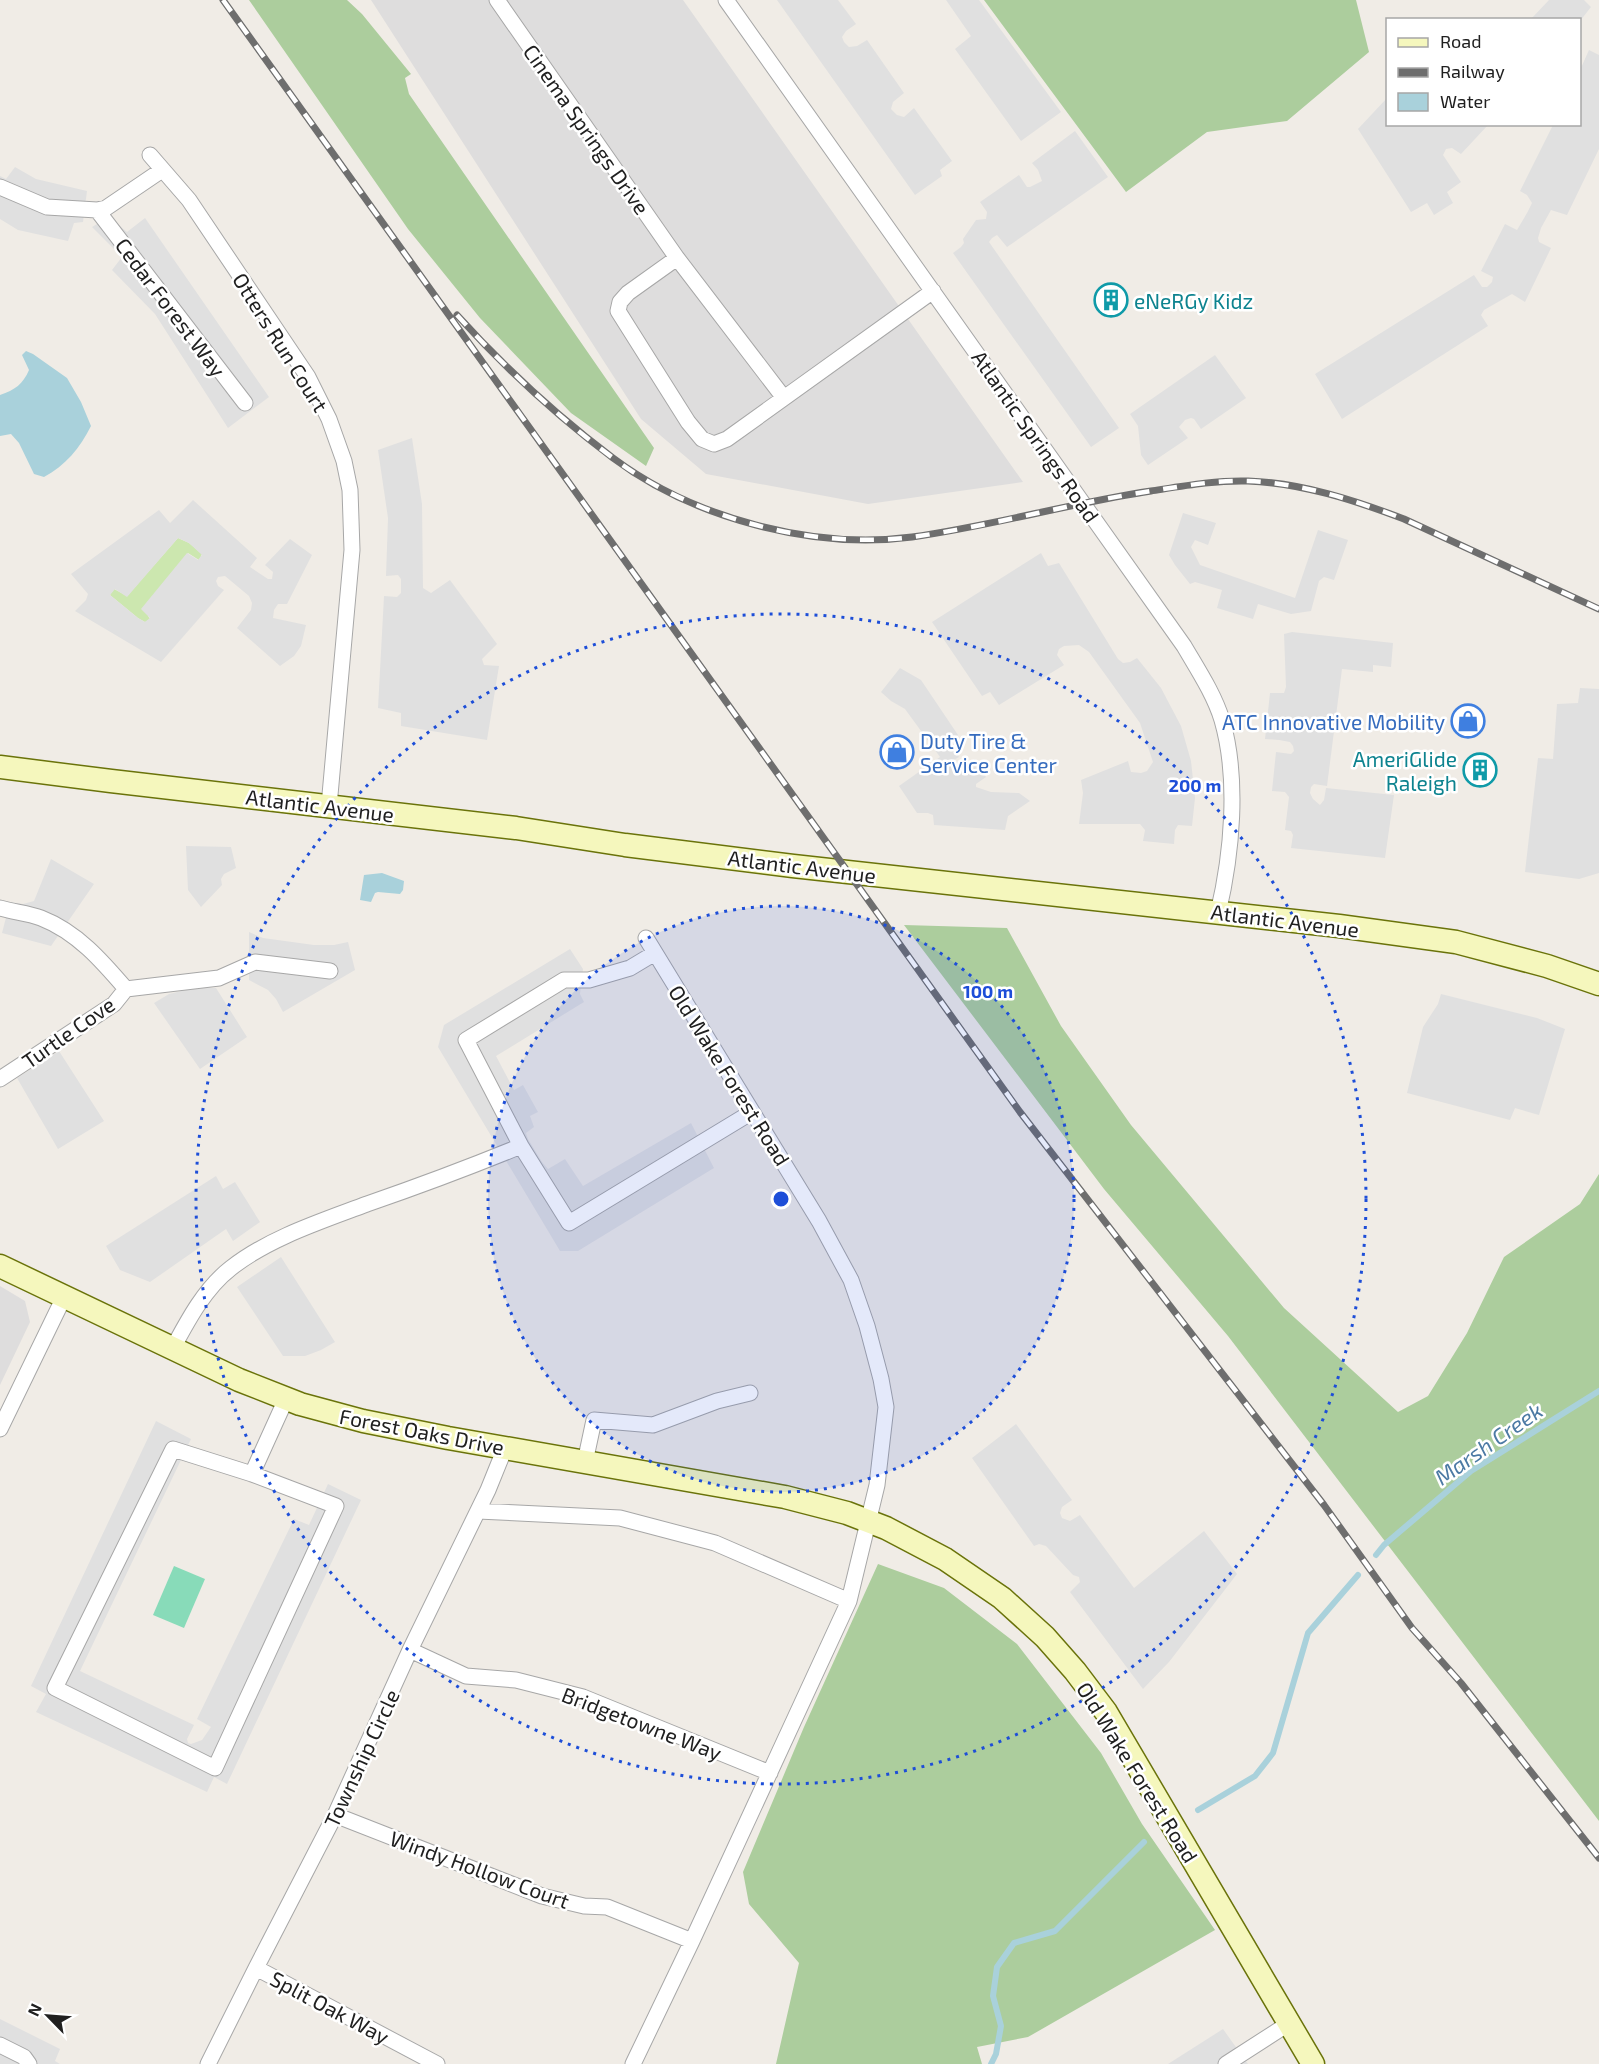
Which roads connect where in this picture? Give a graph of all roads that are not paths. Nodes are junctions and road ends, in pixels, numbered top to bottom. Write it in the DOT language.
graph roads {
  1 [pos="497,0"];
  2 [pos="726,0"];
  3 [pos="150,155"];
  4 [pos="162,170"];
  5 [pos="0,187"];
  6 [pos="97,210"];
  7 [pos="677,258"];
  8 [pos="933,291"];
  9 [pos="784,398"];
  10 [pos="245,403"];
  11 [pos="0,767"];
  12 [pos="329,806"];
  13 [pos="0,908"];
  14 [pos="1218,913"];
  15 [pos="646,938"];
  16 [pos="655,953"];
  17 [pos="330,971"];
  18 [pos="1599,984"];
  19 [pos="126,989"];
  20 [pos="0,1079"];
  21 [pos="752,1112"];
  22 [pos="520,1146"];
  23 [pos="0,1266"];
  24 [pos="64,1297"];
  25 [pos="173,1348"];
  26 [pos="750,1392"];
  27 [pos="286,1399"];
  28 [pos="0,1429"];
  29 [pos="505,1448"];
  30 [pos="585,1462"];
  31 [pos="252,1474"];
  32 [pos="478,1511"];
  33 [pos="868,1521"];
  34 [pos="849,1601"];
  35 [pos="410,1650"];
  36 [pos="770,1773"];
  37 [pos="336,1815"];
  38 [pos="692,1941"];
  39 [pos="256,1968"];
  40 [pos="1288,2024"];
  41 [pos="0,2045"];
  42 [pos="29,2064"];
  43 [pos="208,2064"];
  44 [pos="437,2064"];
  45 [pos="633,2064"];
  46 [pos="1226,2064"];
  47 [pos="1313,2064"];
  1 -- 7 [label="street, Cinema Springs Drive"];
  2 -- 8 [label="street, Atlantic Springs Road"];
  3 -- 4 [label="street, Otters Run Court"];
  4 -- 6 [label="street"];
  4 -- 12 [label="street, Otters Run Court"];
  5 -- 6 [label="street"];
  6 -- 10 [label="street, Cedar Forest Way"];
  7 -- 9 [label="street, Cinema Springs Drive"];
  7 -- 9 [label="street"];
  8 -- 9 [label="street"];
  8 -- 14 [label="street, Atlantic Springs Road"];
  11 -- 12 [label="street, Atlantic Avenue"];
  12 -- 14 [label="street, Atlantic Avenue"];
  13 -- 19 [label="street, Turtle Cove"];
  14 -- 18 [label="street, Atlantic Avenue"];
  15 -- 16 [label="street, Old Wake Forest Road"];
  16 -- 21 [label="street, Old Wake Forest Road"];
  16 -- 22 [label="street"];
  17 -- 19 [label="street"];
  19 -- 20 [label="street, Turtle Cove"];
  21 -- 22 [label="street"];
  21 -- 33 [label="street, Old Wake Forest Road"];
  22 -- 25 [label="street"];
  23 -- 24 [label="street, Forest Oaks Drive"];
  24 -- 25 [label="street, Forest Oaks Drive"];
  24 -- 28 [label="street"];
  25 -- 27 [label="street, Forest Oaks Drive"];
  26 -- 30 [label="street"];
  27 -- 29 [label="street, Forest Oaks Drive"];
  27 -- 31 [label="street"];
  29 -- 30 [label="street, Forest Oaks Drive"];
  29 -- 32 [label="street, Township Circle"];
  30 -- 33 [label="street, Forest Oaks Drive"];
  31 -- 31 [label="street"];
  32 -- 34 [label="street"];
  32 -- 35 [label="street, Township Circle"];
  33 -- 34 [label="street"];
  33 -- 40 [label="street, Old Wake Forest Road"];
  34 -- 36 [label="street"];
  35 -- 36 [label="street, Bridgetowne Way"];
  35 -- 37 [label="street, Township Circle"];
  36 -- 38 [label="street"];
  37 -- 38 [label="street, Windy Hollow Court"];
  37 -- 39 [label="street, Township Circle"];
  38 -- 45 [label="street"];
  39 -- 43 [label="street, Township Circle"];
  39 -- 44 [label="street, Split Oak Way"];
  40 -- 46 [label="street"];
  40 -- 47 [label="street, Old Wake Forest Road"];
  41 -- 42 [label="street"];
}
